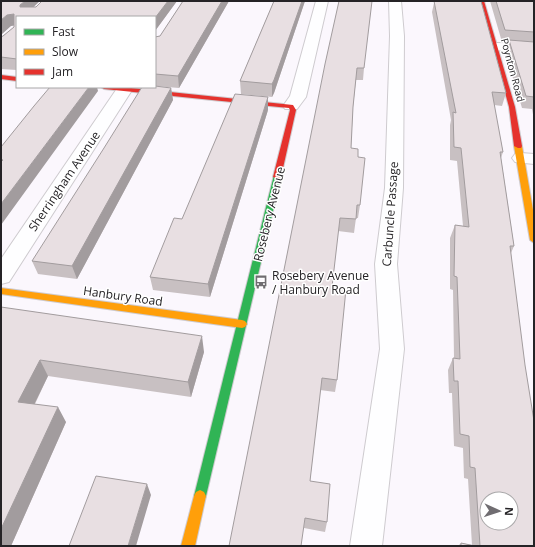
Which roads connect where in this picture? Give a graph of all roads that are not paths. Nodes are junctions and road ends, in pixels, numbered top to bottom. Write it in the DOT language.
graph roads {
  1 [pos="322,1"];
  2 [pos="395,1"];
  3 [pos="482,1"];
  4 [pos="496,47"];
  5 [pos="534,48"];
  6 [pos="1,77"];
  7 [pos="16,79"];
  8 [pos="126,88"];
  9 [pos="291,106"];
  10 [pos="527,158"];
  11 [pos="534,240"];
  12 [pos="1,276"];
  13 [pos="1,291"];
  14 [pos="242,324"];
  15 [pos="188,546"];
  16 [pos="366,546"];
  1 -- 9 [label="street, Rosebery Avenue"];
  2 -- 16 [label="street, Carbuncle Passage"];
  3 -- 4 [label="street, Poynton Road"];
  4 -- 5 [label="street"];
  4 -- 10 [label="street, Poynton Road"];
  6 -- 7 [label="street"];
  8 -- 9 [label="street"];
  8 -- 12 [label="street, Sherringham Avenue"];
  9 -- 14 [label="street, Rosebery Avenue"];
  10 -- 11 [label="street, Poynton Road"];
  13 -- 14 [label="street, Hanbury Road"];
  14 -- 15 [label="street, Rosebery Avenue"];
}
